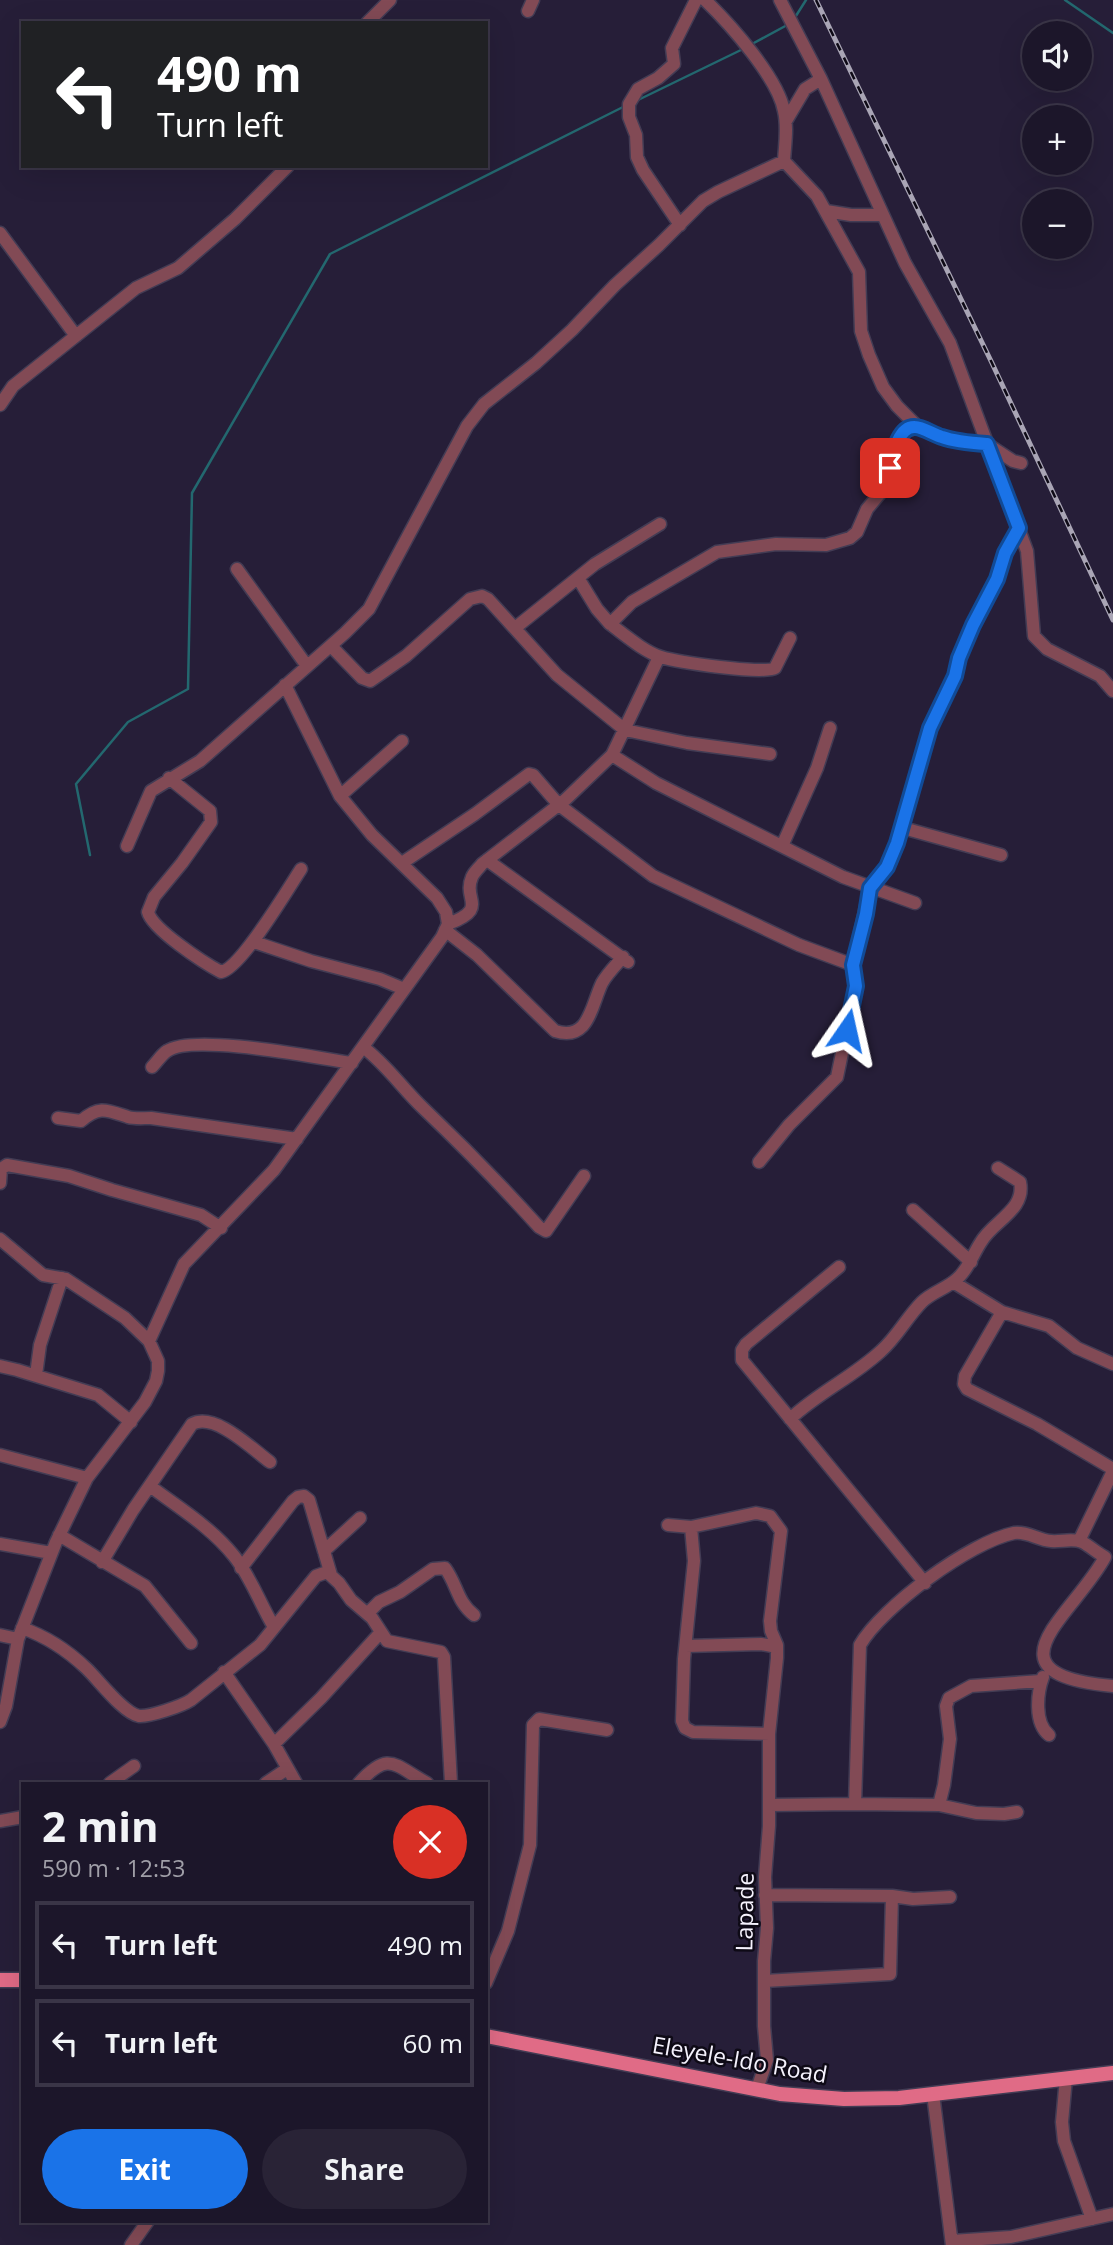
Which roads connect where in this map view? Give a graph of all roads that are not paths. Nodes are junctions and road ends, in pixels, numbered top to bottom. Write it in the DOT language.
graph roads {
  1 [pos="390,0"];
  2 [pos="696,0"];
  3 [pos="705,0"];
  4 [pos="779,0"];
  5 [pos="369,21"];
  6 [pos="821,79"];
  7 [pos="786,121"];
  8 [pos="784,160"];
  9 [pos="286,168"];
  10 [pos="826,211"];
  11 [pos="883,215"];
  12 [pos="680,225"];
  13 [pos="0,233"];
  14 [pos="76,336"];
  15 [pos="0,405"];
  16 [pos="918,427"];
  17 [pos="987,444"];
  18 [pos="1021,463"];
  19 [pos="660,524"];
  20 [pos="1019,528"];
  21 [pos="237,569"];
  22 [pos="578,578"];
  23 [pos="610,624"];
  24 [pos="515,628"];
  25 [pos="790,638"];
  26 [pos="331,646"];
  27 [pos="659,657"];
  28 [pos="307,666"];
  29 [pos="285,685"];
  30 [pos="1113,691"];
  31 [pos="830,728"];
  32 [pos="625,730"];
  33 [pos="402,741"];
  34 [pos="770,754"];
  35 [pos="612,755"];
  36 [pos="169,778"];
  37 [pos="340,796"];
  38 [pos="559,805"];
  39 [pos="902,828"];
  40 [pos="127,846"];
  41 [pos="782,846"];
  42 [pos="1001,855"];
  43 [pos="487,859"];
  44 [pos="402,863"];
  45 [pos="301,869"];
  46 [pos="870,888"];
  47 [pos="915,903"];
  48 [pos="447,927"];
  49 [pos="254,942"];
  50 [pos="853,965"];
  51 [pos="404,989"];
  52 [pos="363,1047"];
  53 [pos="352,1063"];
  54 [pos="152,1067"];
  55 [pos="58,1118"];
  56 [pos="297,1139"];
  57 [pos="759,1162"];
  58 [pos="998,1168"];
  59 [pos="584,1176"];
  60 [pos="0,1183"];
  61 [pos="913,1210"];
  62 [pos="221,1227"];
  63 [pos="0,1240"];
  64 [pos="971,1262"];
  65 [pos="839,1267"];
  66 [pos="62,1278"];
  67 [pos="953,1282"];
  68 [pos="1002,1312"];
  69 [pos="149,1341"];
  70 [pos="1113,1364"];
  71 [pos="0,1366"];
  72 [pos="36,1375"];
  73 [pos="790,1419"];
  74 [pos="131,1422"];
  75 [pos="0,1455"];
  76 [pos="270,1462"];
  77 [pos="1113,1470"];
  78 [pos="87,1478"];
  79 [pos="150,1486"];
  80 [pos="360,1518"];
  81 [pos="668,1525"];
  82 [pos="691,1527"];
  83 [pos="59,1535"];
  84 [pos="1079,1541"];
  85 [pos="0,1544"];
  86 [pos="324,1551"];
  87 [pos="51,1553"];
  88 [pos="1109,1560"];
  89 [pos="102,1562"];
  90 [pos="242,1568"];
  91 [pos="331,1575"];
  92 [pos="925,1583"];
  93 [pos="368,1613"];
  94 [pos="474,1615"];
  95 [pos="274,1627"];
  96 [pos="381,1632"];
  97 [pos="20,1633"];
  98 [pos="0,1636"];
  99 [pos="191,1643"];
  100 [pos="686,1646"];
  101 [pos="777,1647"];
  102 [pos="1048,1667"];
  103 [pos="224,1672"];
  104 [pos="1041,1681"];
  105 [pos="1113,1686"];
  106 [pos="0,1722"];
  107 [pos="607,1730"];
  108 [pos="769,1734"];
  109 [pos="1049,1735"];
  110 [pos="274,1744"];
  111 [pos="134,1766"];
  112 [pos="287,1769"];
  113 [pos="111,1782"];
  114 [pos="268,1782"];
  115 [pos="295,1782"];
  116 [pos="360,1782"];
  117 [pos="425,1782"];
  118 [pos="451,1782"];
  119 [pos="855,1804"];
  120 [pos="769,1805"];
  121 [pos="939,1805"];
  122 [pos="1017,1812"];
  123 [pos="21,1817"];
  124 [pos="0,1821"];
  125 [pos="765,1895"];
  126 [pos="892,1896"];
  127 [pos="950,1897"];
  128 [pos="488,1977"];
  129 [pos="0,1980"];
  130 [pos="21,1980"];
  131 [pos="764,1981"];
  132 [pos="488,2036"];
  133 [pos="1113,2073"];
  134 [pos="1066,2078"];
  135 [pos="757,2089"];
  136 [pos="933,2094"];
  137 [pos="1113,2214"];
  138 [pos="1092,2219"];
  139 [pos="147,2223"];
  140 [pos="952,2243"];
  141 [pos="131,2245"];
  1 -- 5 [label="street"];
  2 -- 12 [label="street"];
  3 -- 7 [label="street"];
  4 -- 6 [label="street"];
  6 -- 7 [label="street"];
  6 -- 11 [label="street"];
  7 -- 8 [label="street"];
  8 -- 10 [label="street"];
  8 -- 12 [label="street"];
  9 -- 14 [label="street"];
  10 -- 11 [label="street"];
  10 -- 16 [label="street"];
  11 -- 17 [label="street"];
  12 -- 26 [label="street"];
  13 -- 14 [label="street"];
  14 -- 15 [label="street"];
  16 -- 17 [label="street"];
  16 -- 23 [label="street"];
  17 -- 18 [label="street"];
  17 -- 20 [label="street"];
  19 -- 22 [label="street"];
  20 -- 30 [label="street"];
  20 -- 39 [label="street"];
  21 -- 28 [label="street"];
  22 -- 23 [label="street"];
  22 -- 24 [label="street"];
  23 -- 27 [label="street"];
  24 -- 26 [label="street"];
  24 -- 32 [label="street"];
  25 -- 27 [label="street"];
  26 -- 28 [label="street"];
  27 -- 32 [label="street"];
  28 -- 29 [label="street"];
  29 -- 36 [label="street"];
  29 -- 37 [label="street"];
  31 -- 41 [label="street"];
  32 -- 34 [label="street"];
  32 -- 35 [label="street"];
  33 -- 37 [label="street"];
  35 -- 38 [label="street"];
  35 -- 41 [label="street"];
  36 -- 40 [label="street"];
  36 -- 49 [label="street"];
  37 -- 44 [label="street"];
  38 -- 43 [label="street"];
  38 -- 44 [label="street"];
  38 -- 50 [label="street"];
  39 -- 42 [label="street"];
  39 -- 46 [label="street"];
  41 -- 46 [label="street"];
  43 -- 48 [label="street"];
  43 -- 48 [label="street"];
  44 -- 48 [label="street"];
  45 -- 49 [label="street"];
  46 -- 47 [label="street"];
  46 -- 50 [label="street"];
  48 -- 51 [label="street"];
  49 -- 51 [label="street"];
  50 -- 57 [label="street"];
  51 -- 52 [label="street"];
  52 -- 53 [label="street"];
  52 -- 59 [label="street"];
  53 -- 54 [label="street"];
  53 -- 56 [label="street"];
  55 -- 56 [label="street"];
  56 -- 62 [label="street"];
  58 -- 64 [label="street"];
  60 -- 62 [label="street"];
  61 -- 64 [label="street"];
  62 -- 69 [label="street"];
  63 -- 66 [label="street"];
  64 -- 67 [label="street"];
  65 -- 73 [label="street"];
  66 -- 69 [label="street"];
  66 -- 72 [label="street"];
  67 -- 68 [label="street"];
  67 -- 73 [label="street"];
  68 -- 70 [label="street"];
  68 -- 77 [label="street"];
  69 -- 74 [label="street"];
  71 -- 72 [label="street"];
  72 -- 74 [label="street"];
  73 -- 92 [label="street"];
  74 -- 78 [label="street"];
  75 -- 78 [label="street"];
  76 -- 79 [label="street"];
  77 -- 84 [label="street"];
  78 -- 83 [label="street"];
  79 -- 89 [label="street"];
  79 -- 90 [label="street"];
  80 -- 86 [label="street"];
  81 -- 82 [label="street"];
  82 -- 100 [label="street"];
  82 -- 101 [label="street, Lapade"];
  83 -- 87 [label="street"];
  83 -- 89 [label="street"];
  84 -- 88 [label="street"];
  84 -- 92 [label="street"];
  85 -- 87 [label="street"];
  86 -- 90 [label="street"];
  86 -- 91 [label="street"];
  87 -- 97 [label="street"];
  88 -- 102 [label="street"];
  89 -- 99 [label="street"];
  90 -- 95 [label="street"];
  91 -- 93 [label="street"];
  91 -- 95 [label="street"];
  92 -- 119 [label="street"];
  93 -- 94 [label="street"];
  93 -- 96 [label="street"];
  95 -- 103 [label="street"];
  96 -- 110 [label="street"];
  96 -- 118 [label="street"];
  97 -- 98 [label="street"];
  97 -- 103 [label="street"];
  97 -- 106 [label="street"];
  100 -- 101 [label="street"];
  100 -- 108 [label="street"];
  101 -- 108 [label="street, Lapade"];
  102 -- 104 [label="street"];
  102 -- 105 [label="street"];
  103 -- 110 [label="street"];
  104 -- 109 [label="street"];
  104 -- 121 [label="street"];
  107 -- 128 [label="street"];
  108 -- 120 [label="street, Lapade"];
  110 -- 112 [label="street"];
  111 -- 113 [label="street"];
  112 -- 114 [label="street"];
  112 -- 115 [label="street"];
  116 -- 117 [label="street"];
  119 -- 120 [label="street"];
  119 -- 121 [label="street"];
  120 -- 125 [label="street, Lapade"];
  121 -- 122 [label="street"];
  123 -- 124 [label="street"];
  125 -- 126 [label="street"];
  125 -- 131 [label="street, Lapade"];
  126 -- 127 [label="street"];
  126 -- 131 [label="street"];
  129 -- 130 [label="main road"];
  131 -- 135 [label="street, Lapade"];
  132 -- 135 [label="main road, Eleyele-Ido Road"];
  133 -- 134 [label="main road, Eleyele-Ido Road"];
  134 -- 136 [label="main road, Eleyele-Ido Road"];
  134 -- 138 [label="street"];
  135 -- 136 [label="main road, Eleyele-Ido Road"];
  136 -- 140 [label="street"];
  137 -- 138 [label="street"];
  138 -- 140 [label="street"];
  139 -- 141 [label="street"];
}
